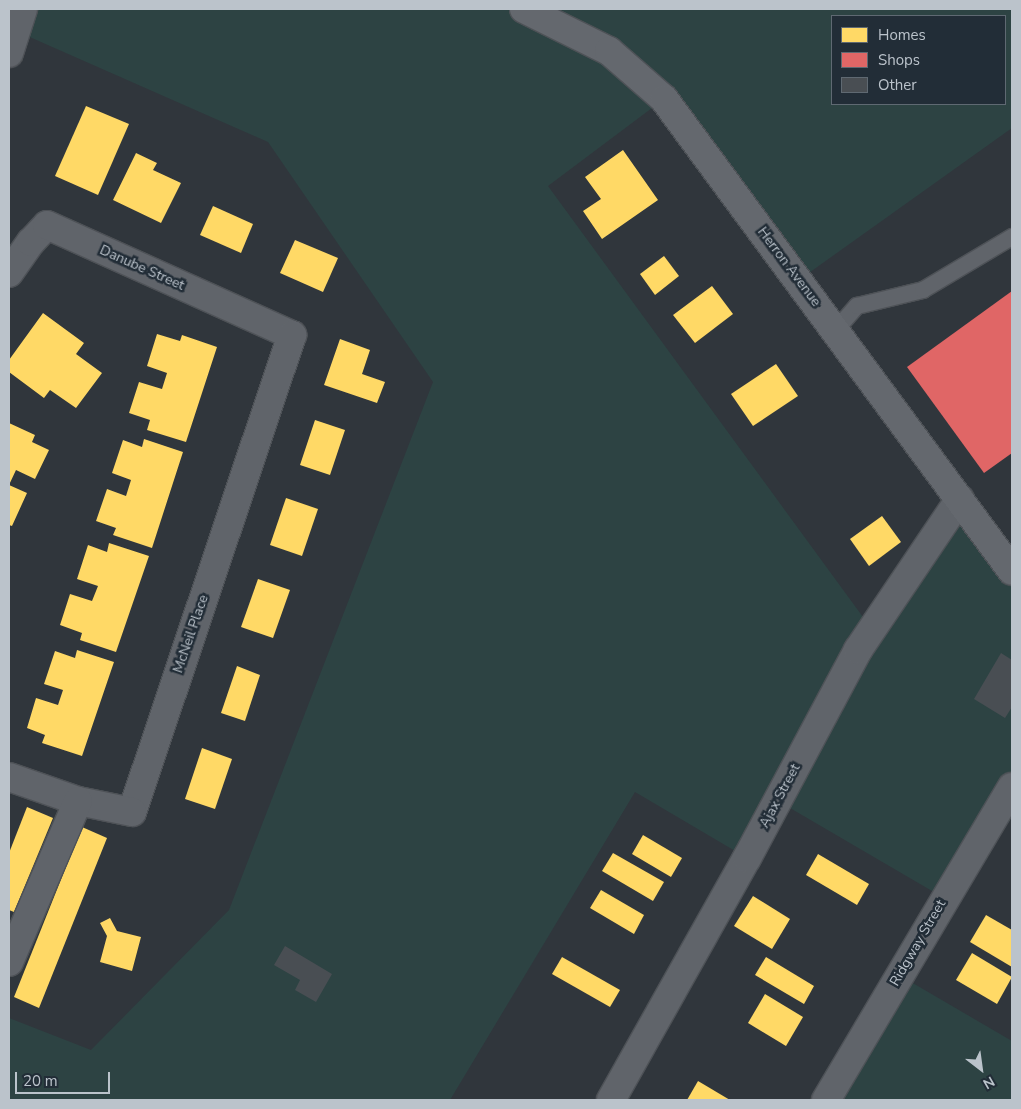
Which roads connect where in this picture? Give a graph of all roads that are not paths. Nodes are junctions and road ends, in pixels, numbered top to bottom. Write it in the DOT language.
graph roads {
  1 [pos="23,9"];
  2 [pos="524,9"];
  3 [pos="9,53"];
  4 [pos="1012,236"];
  5 [pos="9,273"];
  6 [pos="836,330"];
  7 [pos="292,335"];
  8 [pos="960,499"];
  9 [pos="1012,571"];
  10 [pos="9,777"];
  11 [pos="1012,787"];
  12 [pos="78,801"];
  13 [pos="9,962"];
  14 [pos="610,1100"];
  15 [pos="826,1100"];
  1 -- 3 [label="street"];
  2 -- 6 [label="main road, Herron Avenue"];
  4 -- 6 [label="lane"];
  5 -- 7 [label="street, Danube Street"];
  6 -- 8 [label="main road, Herron Avenue"];
  7 -- 12 [label="street, McNeil Place"];
  8 -- 9 [label="main road, Herron Avenue"];
  8 -- 14 [label="street, Ajax Street"];
  10 -- 12 [label="street, McNeil Place"];
  11 -- 15 [label="street, Ridgway Street"];
  12 -- 13 [label="street"];
}
